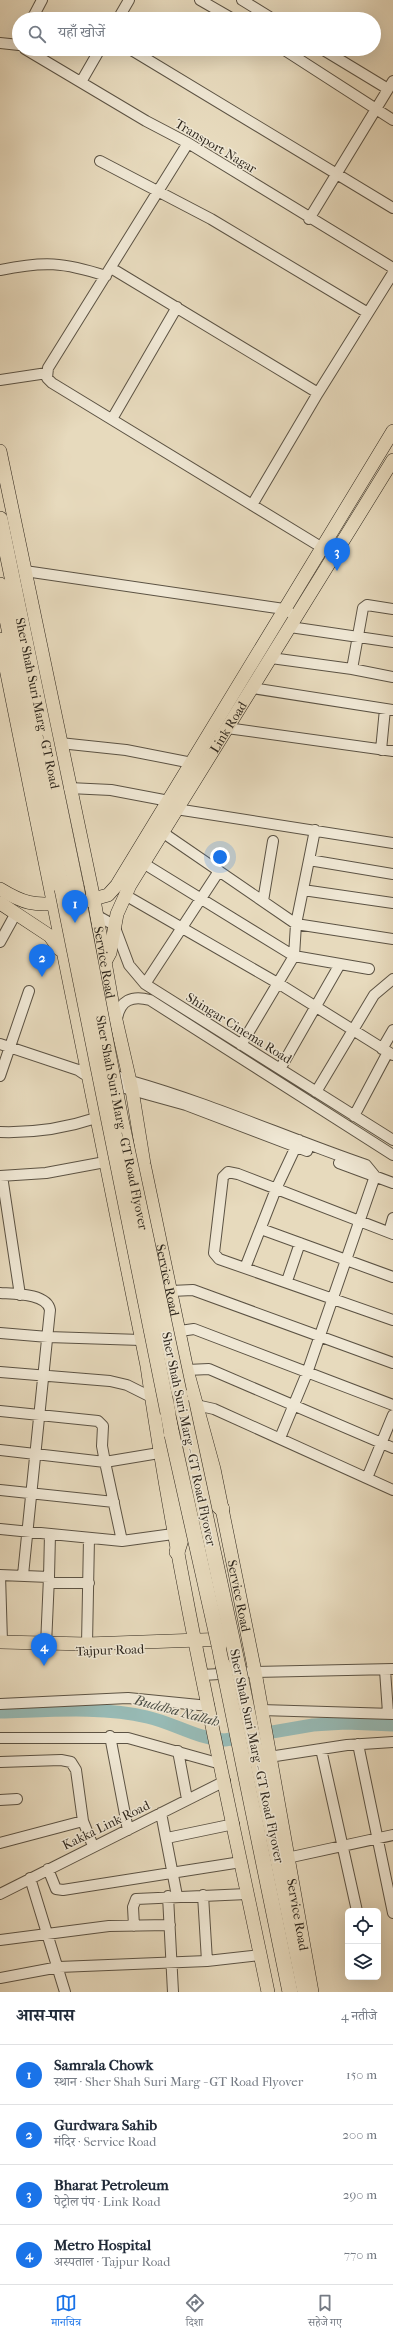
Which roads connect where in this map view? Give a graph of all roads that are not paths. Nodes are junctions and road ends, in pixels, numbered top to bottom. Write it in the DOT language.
graph roads {
  1 [pos="42,0"];
  2 [pos="129,0"];
  3 [pos="200,0"];
  4 [pos="242,0"];
  5 [pos="36,12"];
  6 [pos="122,12"];
  7 [pos="221,12"];
  8 [pos="262,12"];
  9 [pos="0,43"];
  10 [pos="12,44"];
  11 [pos="38,56"];
  12 [pos="96,56"];
  13 [pos="142,56"];
  14 [pos="294,56"];
  15 [pos="335,56"];
  16 [pos="81,82"];
  17 [pos="390,85"];
  18 [pos="376,108"];
  19 [pos="393,120"];
  20 [pos="188,143"];
  21 [pos="100,161"];
  22 [pos="337,174"];
  23 [pos="157,193"];
  24 [pos="393,208"];
  25 [pos="309,219"];
  26 [pos="393,268"];
  27 [pos="0,270"];
  28 [pos="108,272"];
  29 [pos="393,274"];
  30 [pos="177,307"];
  31 [pos="368,313"];
  32 [pos="47,373"];
  33 [pos="0,380"];
  34 [pos="318,392"];
  35 [pos="112,419"];
  36 [pos="393,431"];
  37 [pos="0,451"];
  38 [pos="393,460"];
  39 [pos="252,505"];
  40 [pos="0,519"];
  41 [pos="321,547"];
  42 [pos="25,571"];
  43 [pos="0,585"];
  44 [pos="284,609"];
  45 [pos="393,609"];
  46 [pos="293,621"];
  47 [pos="356,636"];
  48 [pos="0,639"];
  49 [pos="393,642"];
  50 [pos="270,658"];
  51 [pos="3,667"];
  52 [pos="352,669"];
  53 [pos="393,677"];
  54 [pos="252,688"];
  55 [pos="389,710"];
  56 [pos="227,728"];
  57 [pos="60,743"];
  58 [pos="381,750"];
  59 [pos="393,751"];
  60 [pos="192,763"];
  61 [pos="69,788"];
  62 [pos="172,805"];
  63 [pos="315,830"];
  64 [pos="162,832"];
  65 [pos="274,841"];
  66 [pos="393,844"];
  67 [pos="310,860"];
  68 [pos="143,863"];
  69 [pos="219,871"];
  70 [pos="393,874"];
  71 [pos="69,888"];
  72 [pos="0,889"];
  73 [pos="303,890"];
  74 [pos="125,895"];
  75 [pos="202,898"];
  76 [pos="94,900"];
  77 [pos="263,901"];
  78 [pos="0,903"];
  79 [pos="393,903"];
  80 [pos="53,904"];
  81 [pos="16,913"];
  82 [pos="96,915"];
  83 [pos="296,924"];
  84 [pos="114,925"];
  85 [pos="182,928"];
  86 [pos="393,939"];
  87 [pos="0,942"];
  88 [pos="294,956"];
  89 [pos="65,963"];
  90 [pos="105,964"];
  91 [pos="340,964"];
  92 [pos="369,969"];
  93 [pos="393,979"];
  94 [pos="278,983"];
  95 [pos="145,984"];
  96 [pos="29,991"];
  97 [pos="315,1007"];
  98 [pos="117,1019"];
  99 [pos="352,1030"];
  100 [pos="393,1030"];
  101 [pos="241,1045"];
  102 [pos="5,1046"];
  103 [pos="388,1052"];
  104 [pos="280,1069"];
  105 [pos="85,1072"];
  106 [pos="0,1076"];
  107 [pos="131,1085"];
  108 [pos="316,1092"];
  109 [pos="354,1116"];
  110 [pos="96,1118"];
  111 [pos="0,1132"];
  112 [pos="393,1140"];
  113 [pos="297,1143"];
  114 [pos="393,1155"];
  115 [pos="105,1162"];
  116 [pos="1,1176"];
  117 [pos="375,1176"];
  118 [pos="393,1183"];
  119 [pos="276,1189"];
  120 [pos="393,1218"];
  121 [pos="359,1221"];
  122 [pos="261,1229"];
  123 [pos="391,1233"];
  124 [pos="300,1243"];
  125 [pos="347,1260"];
  126 [pos="245,1268"];
  127 [pos="393,1277"];
  128 [pos="287,1281"];
  129 [pos="171,1291"];
  130 [pos="0,1293"];
  131 [pos="20,1295"];
  132 [pos="333,1298"];
  133 [pos="393,1320"];
  134 [pos="180,1331"];
  135 [pos="0,1333"];
  136 [pos="320,1335"];
  137 [pos="48,1337"];
  138 [pos="141,1340"];
  139 [pos="393,1363"];
  140 [pos="187,1370"];
  141 [pos="0,1372"];
  142 [pos="307,1373"];
  143 [pos="43,1375"];
  144 [pos="151,1397"];
  145 [pos="181,1402"];
  146 [pos="294,1404"];
  147 [pos="196,1405"];
  148 [pos="393,1405"];
  149 [pos="0,1411"];
  150 [pos="39,1414"];
  151 [pos="393,1415"];
  152 [pos="172,1435"];
  153 [pos="280,1438"];
  154 [pos="383,1444"];
  155 [pos="393,1448"];
  156 [pos="0,1450"];
  157 [pos="36,1452"];
  158 [pos="159,1454"];
  159 [pos="105,1462"];
  160 [pos="367,1478"];
  161 [pos="0,1490"];
  162 [pos="393,1490"];
  163 [pos="32,1492"];
  164 [pos="114,1502"];
  165 [pos="222,1509"];
  166 [pos="177,1528"];
  167 [pos="0,1530"];
  168 [pos="28,1532"];
  169 [pos="50,1534"];
  170 [pos="89,1538"];
  171 [pos="122,1541"];
  172 [pos="177,1552"];
  173 [pos="0,1575"];
  174 [pos="24,1575"];
  175 [pos="49,1580"];
  176 [pos="89,1583"];
  177 [pos="248,1637"];
  178 [pos="1,1644"];
  179 [pos="87,1644"];
  180 [pos="195,1644"];
  181 [pos="46,1645"];
  182 [pos="389,1670"];
  183 [pos="255,1672"];
  184 [pos="202,1675"];
  185 [pos="0,1704"];
  186 [pos="209,1706"];
  187 [pos="261,1713"];
  188 [pos="390,1713"];
  189 [pos="110,1736"];
  190 [pos="0,1738"];
  191 [pos="393,1742"];
  192 [pos="358,1744"];
  193 [pos="321,1749"];
  194 [pos="178,1751"];
  195 [pos="268,1752"];
  196 [pos="220,1760"];
  197 [pos="0,1762"];
  198 [pos="225,1781"];
  199 [pos="187,1798"];
  200 [pos="17,1799"];
  201 [pos="0,1800"];
  202 [pos="161,1813"];
  203 [pos="82,1821"];
  204 [pos="234,1824"];
  205 [pos="128,1830"];
  206 [pos="393,1834"];
  207 [pos="167,1838"];
  208 [pos="378,1838"];
  209 [pos="0,1844"];
  210 [pos="342,1845"];
  211 [pos="93,1846"];
  212 [pos="287,1858"];
  213 [pos="241,1862"];
  214 [pos="48,1869"];
  215 [pos="173,1873"];
  216 [pos="30,1878"];
  217 [pos="0,1894"];
  218 [pos="247,1894"];
  219 [pos="203,1895"];
  220 [pos="173,1896"];
  221 [pos="356,1908"];
  222 [pos="393,1913"];
  223 [pos="170,1925"];
  224 [pos="134,1926"];
  225 [pos="47,1933"];
  226 [pos="0,1940"];
  227 [pos="260,1955"];
  228 [pos="207,1961"];
  229 [pos="171,1963"];
  230 [pos="59,1968"];
  231 [pos="0,1978"];
  232 [pos="65,1992"];
  233 [pos="173,1992"];
  234 [pos="268,1992"];
  235 [pos="290,1992"];
  236 [pos="305,1992"];
  237 [pos="312,1992"];
  1 -- 5 [label="street"];
  2 -- 6 [label="street"];
  3 -- 7 [label="street"];
  4 -- 8 [label="street"];
  9 -- 10 [label="street, Transport Nagar"];
  11 -- 16 [label="street, Transport Nagar"];
  12 -- 16 [label="street"];
  13 -- 22 [label="street"];
  14 -- 18 [label="street"];
  15 -- 17 [label="street"];
  16 -- 20 [label="street, Transport Nagar"];
  17 -- 18 [label="street"];
  18 -- 19 [label="street"];
  18 -- 22 [label="street"];
  20 -- 23 [label="street"];
  20 -- 25 [label="street, Transport Nagar"];
  21 -- 23 [label="street"];
  22 -- 24 [label="street"];
  22 -- 25 [label="street"];
  23 -- 28 [label="street"];
  23 -- 31 [label="street"];
  25 -- 26 [label="street, Transport Nagar"];
  27 -- 28 [label="street"];
  28 -- 30 [label="street"];
  28 -- 32 [label="street"];
  29 -- 31 [label="street"];
  30 -- 34 [label="street"];
  30 -- 35 [label="street"];
  31 -- 34 [label="street"];
  32 -- 33 [label="street"];
  32 -- 35 [label="street"];
  34 -- 39 [label="street"];
  35 -- 39 [label="street"];
  36 -- 41 [label="main road, Link Road"];
  37 -- 42 [label="main road, Service Road"];
  38 -- 46 [label="main road, Link Road"];
  39 -- 41 [label="street"];
  40 -- 71 [label="highway, Sher Shah Suri Marg - GT Road"];
  41 -- 44 [label="main road, Link Road"];
  42 -- 44 [label="street"];
  42 -- 57 [label="main road, Service Road"];
  43 -- 71 [label="highway, Sher Shah Suri Marg - GT Road"];
  44 -- 46 [label="street"];
  44 -- 60 [label="main road, Link Road"];
  45 -- 47 [label="street"];
  46 -- 47 [label="street"];
  46 -- 50 [label="main road, Link Road"];
  47 -- 49 [label="street"];
  47 -- 52 [label="street"];
  48 -- 51 [label="main road"];
  50 -- 52 [label="street"];
  50 -- 54 [label="main road, Link Road"];
  51 -- 80 [label="main road"];
  52 -- 53 [label="street"];
  54 -- 55 [label="street"];
  54 -- 56 [label="main road, Link Road"];
  55 -- 58 [label="street"];
  56 -- 58 [label="street"];
  56 -- 62 [label="main road, Link Road"];
  57 -- 60 [label="street"];
  57 -- 61 [label="main road, Service Road"];
  58 -- 59 [label="street"];
  60 -- 62 [label="main road, Link Road"];
  61 -- 62 [label="street"];
  61 -- 76 [label="main road, Service Road"];
  62 -- 63 [label="street"];
  62 -- 64 [label="main road, Link Road"];
  62 -- 76 [label="main road, Link Road"];
  63 -- 66 [label="street"];
  63 -- 67 [label="street"];
  64 -- 68 [label="main road, Link Road"];
  64 -- 69 [label="street"];
  65 -- 77 [label="street"];
  67 -- 70 [label="street"];
  67 -- 73 [label="street"];
  68 -- 74 [label="main road, Link Road"];
  68 -- 75 [label="street"];
  69 -- 75 [label="street"];
  69 -- 77 [label="street"];
  71 -- 145 [label="highway, Sher Shah Suri Marg - GT Road Flyover, bridge"];
  71 -- 152 [label="highway, Sher Shah Suri Marg - GT Road Flyover, bridge"];
  72 -- 80 [label="main road, Link Road"];
  73 -- 79 [label="street"];
  73 -- 83 [label="street"];
  74 -- 84 [label="main road, Link Road"];
  74 -- 85 [label="street"];
  75 -- 85 [label="street"];
  75 -- 88 [label="street"];
  76 -- 80 [label="main road, Link Road"];
  76 -- 82 [label="main road, Service Road"];
  77 -- 83 [label="street"];
  78 -- 81 [label="main road"];
  80 -- 89 [label="main road"];
  81 -- 87 [label="street"];
  81 -- 89 [label="main road"];
  82 -- 84 [label="street"];
  82 -- 90 [label="main road, Service Road"];
  83 -- 86 [label="street"];
  83 -- 88 [label="street"];
  84 -- 90 [label="main road, Link Road"];
  84 -- 95 [label="street, Shingar Cinema Road"];
  85 -- 94 [label="street"];
  85 -- 95 [label="street"];
  88 -- 91 [label="street"];
  88 -- 94 [label="street"];
  89 -- 90 [label="main road"];
  89 -- 105 [label="main road"];
  90 -- 98 [label="main road, Service Road"];
  91 -- 92 [label="street"];
  91 -- 97 [label="street"];
  93 -- 99 [label="street"];
  94 -- 97 [label="street"];
  94 -- 101 [label="street"];
  95 -- 101 [label="street, Shingar Cinema Road"];
  96 -- 102 [label="street"];
  97 -- 99 [label="street"];
  97 -- 104 [label="street"];
  98 -- 107 [label="main road, Service Road"];
  98 -- 114 [label="street, Shingar Cinema Road"];
  99 -- 103 [label="street"];
  99 -- 108 [label="street"];
  100 -- 103 [label="street"];
  101 -- 104 [label="street, Shingar Cinema Road"];
  102 -- 105 [label="street"];
  102 -- 106 [label="street"];
  103 -- 109 [label="street"];
  104 -- 108 [label="street, Shingar Cinema Road"];
  105 -- 107 [label="street"];
  105 -- 110 [label="main road"];
  107 -- 113 [label="street"];
  107 -- 129 [label="main road, Service Road"];
  108 -- 109 [label="street, Shingar Cinema Road"];
  109 -- 112 [label="street, Shingar Cinema Road"];
  110 -- 111 [label="street"];
  110 -- 115 [label="main road"];
  113 -- 117 [label="street"];
  113 -- 119 [label="street"];
  115 -- 116 [label="street"];
  115 -- 138 [label="main road"];
  116 -- 131 [label="street"];
  117 -- 118 [label="street"];
  117 -- 121 [label="street"];
  119 -- 121 [label="street"];
  119 -- 122 [label="street"];
  119 -- 126 [label="street"];
  120 -- 123 [label="street"];
  121 -- 123 [label="street"];
  121 -- 125 [label="street"];
  122 -- 124 [label="street"];
  122 -- 126 [label="street"];
  124 -- 125 [label="street"];
  124 -- 128 [label="street"];
  125 -- 127 [label="street"];
  125 -- 132 [label="street"];
  126 -- 128 [label="street"];
  128 -- 132 [label="street"];
  129 -- 134 [label="main road, Service Road"];
  129 -- 136 [label="street"];
  130 -- 131 [label="street"];
  131 -- 137 [label="street"];
  132 -- 133 [label="street"];
  132 -- 136 [label="street"];
  134 -- 140 [label="main road, Service Road"];
  134 -- 142 [label="street"];
  135 -- 137 [label="street"];
  136 -- 139 [label="street"];
  136 -- 142 [label="street"];
  137 -- 138 [label="street"];
  137 -- 143 [label="street"];
  138 -- 144 [label="main road"];
  140 -- 146 [label="street"];
  140 -- 147 [label="main road, Service Road"];
  141 -- 143 [label="street"];
  142 -- 146 [label="street"];
  142 -- 148 [label="street"];
  143 -- 144 [label="street"];
  143 -- 150 [label="street"];
  144 -- 158 [label="main road"];
  145 -- 165 [label="highway"];
  145 -- 236 [label="highway, Sher Shah Suri Marg - GT Road Flyover, bridge"];
  146 -- 153 [label="street"];
  146 -- 154 [label="street"];
  147 -- 153 [label="street"];
  147 -- 165 [label="main road, Service Road"];
  149 -- 150 [label="street"];
  150 -- 157 [label="street"];
  150 -- 159 [label="street"];
  151 -- 154 [label="street"];
  152 -- 166 [label="highway"];
  152 -- 235 [label="highway, Sher Shah Suri Marg - GT Road Flyover, bridge"];
  153 -- 160 [label="street"];
  154 -- 155 [label="street"];
  154 -- 160 [label="street"];
  156 -- 157 [label="street"];
  157 -- 159 [label="street"];
  157 -- 163 [label="street"];
  158 -- 159 [label="street"];
  158 -- 166 [label="main road"];
  159 -- 164 [label="street"];
  160 -- 162 [label="street"];
  161 -- 163 [label="street"];
  163 -- 164 [label="street"];
  163 -- 168 [label="street"];
  164 -- 171 [label="street"];
  165 -- 177 [label="main road, Service Road"];
  166 -- 171 [label="street"];
  166 -- 172 [label="highway"];
  167 -- 168 [label="street"];
  168 -- 169 [label="street"];
  168 -- 174 [label="street"];
  169 -- 170 [label="street"];
  169 -- 175 [label="street"];
  170 -- 171 [label="street"];
  170 -- 176 [label="street"];
  172 -- 180 [label="main road"];
  173 -- 174 [label="street"];
  173 -- 178 [label="street"];
  174 -- 175 [label="street"];
  175 -- 176 [label="street"];
  175 -- 181 [label="street"];
  176 -- 179 [label="street"];
  177 -- 180 [label="main road"];
  177 -- 183 [label="main road, Service Road"];
  178 -- 180 [label="main road, Tajpur Road"];
  178 -- 181 [label="main road, Tajpur Road"];
  179 -- 180 [label="main road, Tajpur Road"];
  179 -- 181 [label="main road, Tajpur Road"];
  180 -- 184 [label="main road"];
  182 -- 183 [label="street"];
  182 -- 188 [label="street"];
  183 -- 184 [label="street"];
  183 -- 187 [label="main road, Service Road"];
  184 -- 186 [label="main road"];
  185 -- 186 [label="street"];
  186 -- 196 [label="main road"];
  187 -- 188 [label="street"];
  187 -- 195 [label="main road, Service Road"];
  189 -- 190 [label="street"];
  189 -- 194 [label="street"];
  189 -- 205 [label="street"];
  191 -- 192 [label="street"];
  192 -- 193 [label="street"];
  192 -- 208 [label="street"];
  193 -- 195 [label="street"];
  193 -- 210 [label="street"];
  194 -- 196 [label="street"];
  194 -- 199 [label="street"];
  195 -- 212 [label="main road, Service Road"];
  196 -- 198 [label="main road"];
  197 -- 203 [label="street"];
  198 -- 199 [label="street, Kakka Link Road"];
  198 -- 204 [label="main road"];
  199 -- 202 [label="street, Kakka Link Road"];
  200 -- 201 [label="street"];
  202 -- 205 [label="street, Kakka Link Road"];
  202 -- 207 [label="street"];
  203 -- 209 [label="street"];
  203 -- 211 [label="street"];
  204 -- 207 [label="street"];
  204 -- 213 [label="main road"];
  205 -- 211 [label="street, Kakka Link Road"];
  206 -- 208 [label="street"];
  207 -- 215 [label="street"];
  208 -- 210 [label="street"];
  208 -- 222 [label="street"];
  210 -- 212 [label="street"];
  210 -- 221 [label="street"];
  211 -- 214 [label="street, Kakka Link Road"];
  212 -- 237 [label="main road, Service Road"];
  213 -- 215 [label="street"];
  213 -- 218 [label="main road"];
  214 -- 215 [label="street"];
  214 -- 216 [label="street, Kakka Link Road"];
  215 -- 220 [label="street"];
  216 -- 217 [label="street, Kakka Link Road"];
  216 -- 225 [label="street"];
  218 -- 219 [label="street"];
  218 -- 227 [label="main road"];
  219 -- 220 [label="street"];
  219 -- 228 [label="street"];
  220 -- 223 [label="street"];
  220 -- 224 [label="street"];
  223 -- 224 [label="street"];
  223 -- 229 [label="street"];
  224 -- 225 [label="street"];
  225 -- 226 [label="street"];
  225 -- 230 [label="street"];
  227 -- 228 [label="street"];
  227 -- 234 [label="main road"];
  228 -- 229 [label="street"];
  229 -- 230 [label="street"];
  229 -- 233 [label="street"];
  230 -- 231 [label="street"];
  230 -- 232 [label="street"];
}
